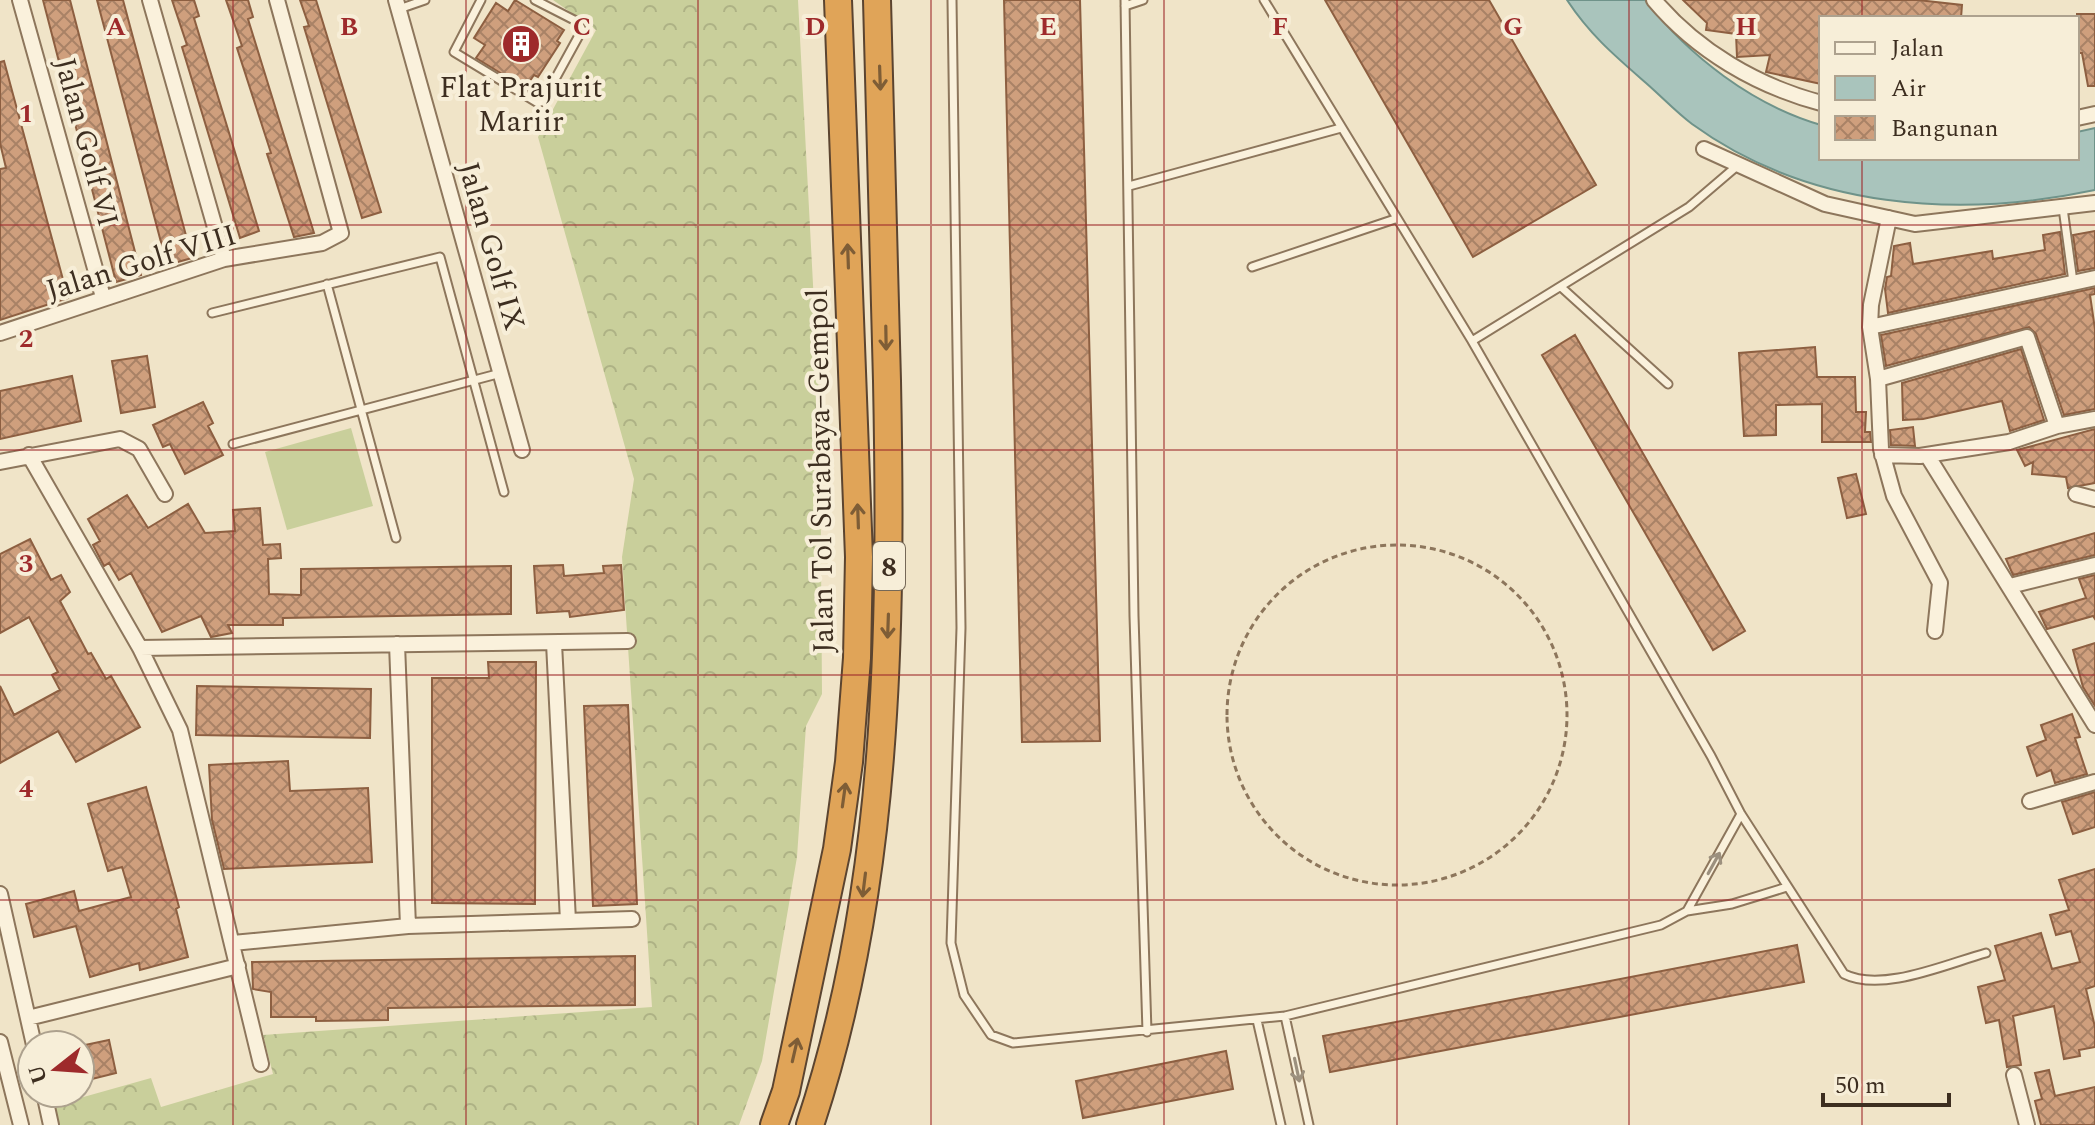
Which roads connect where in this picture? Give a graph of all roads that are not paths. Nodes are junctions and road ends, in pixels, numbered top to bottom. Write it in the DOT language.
graph roads {
  1 [pos="20,0"];
  2 [pos="150,0"];
  3 [pos="277,0"];
  4 [pos="425,0"];
  5 [pos="481,0"];
  6 [pos="535,0"];
  7 [pos="838,0"];
  8 [pos="877,0"];
  9 [pos="952,0"];
  10 [pos="1143,0"];
  11 [pos="1264,0"];
  12 [pos="1654,0"];
  13 [pos="1125,3"];
  14 [pos="397,4"];
  15 [pos="1819,102"];
  16 [pos="1341,128"];
  17 [pos="1704,149"];
  18 [pos="1737,166"];
  19 [pos="1129,186"];
  20 [pos="2095,203"];
  21 [pos="2063,208"];
  22 [pos="1889,218"];
  23 [pos="1395,219"];
  24 [pos="224,259"];
  25 [pos="1252,267"];
  26 [pos="2095,278"];
  27 [pos="2073,282"];
  28 [pos="327,284"];
  29 [pos="1561,287"];
  30 [pos="103,297"];
  31 [pos="212,313"];
  32 [pos="1870,327"];
  33 [pos="0,333"];
  34 [pos="1472,341"];
  35 [pos="501,373"];
  36 [pos="1878,379"];
  37 [pos="473,380"];
  38 [pos="1668,384"];
  39 [pos="361,410"];
  40 [pos="2095,419"];
  41 [pos="2057,426"];
  42 [pos="233,444"];
  43 [pos="522,450"];
  44 [pos="29,455"];
  45 [pos="1882,455"];
  46 [pos="1927,455"];
  47 [pos="0,462"];
  48 [pos="504,492"];
  49 [pos="165,494"];
  50 [pos="2076,494"];
  51 [pos="2095,499"];
  52 [pos="396,538"];
  53 [pos="2095,565"];
  54 [pos="2010,586"];
  55 [pos="1935,631"];
  56 [pos="628,641"];
  57 [pos="554,643"];
  58 [pos="397,644"];
  59 [pos="140,648"];
  60 [pos="2095,725"];
  61 [pos="2095,782"];
  62 [pos="2030,801"];
  63 [pos="1741,814"];
  64 [pos="1787,887"];
  65 [pos="0,894"];
  66 [pos="1687,911"];
  67 [pos="632,919"];
  68 [pos="568,921"];
  69 [pos="408,926"];
  70 [pos="233,943"];
  71 [pos="1986,953"];
  72 [pos="238,966"];
  73 [pos="1285,1016"];
  74 [pos="28,1018"];
  75 [pos="1257,1020"];
  76 [pos="30,1029"];
  77 [pos="1147,1032"];
  78 [pos="0,1042"];
  79 [pos="261,1064"];
  80 [pos="2014,1075"];
  81 [pos="21,1125"];
  82 [pos="774,1125"];
  83 [pos="810,1125"];
  84 [pos="1281,1125"];
  85 [pos="1309,1125"];
  86 [pos="2027,1125"];
  1 -- 30 [label="street, Jalan Golf VI"];
  2 -- 24 [label="street"];
  3 -- 24 [label="street, Jalan Golf VIII"];
  4 -- 14 [label="lane, Jalan Golf IX"];
  5 -- 6 [label="lane"];
  82 -- 7 [label="highway, Jalan Tol Surabaya–Gempol / 8, one-way"];
  8 -- 83 [label="highway, 8, one-way"];
  9 -- 77 [label="lane"];
  10 -- 13 [label="lane"];
  11 -- 16 [label="lane"];
  12 -- 15 [label="street"];
  13 -- 19 [label="lane"];
  14 -- 35 [label="street, Jalan Golf IX"];
  16 -- 19 [label="lane"];
  16 -- 23 [label="lane"];
  17 -- 18 [label="street"];
  18 -- 22 [label="street"];
  18 -- 29 [label="lane"];
  19 -- 77 [label="lane"];
  20 -- 21 [label="street"];
  21 -- 22 [label="street"];
  21 -- 27 [label="lane"];
  22 -- 32 [label="street"];
  23 -- 25 [label="lane"];
  23 -- 34 [label="lane"];
  24 -- 30 [label="street, Jalan Golf VIII"];
  26 -- 27 [label="street"];
  27 -- 32 [label="street"];
  28 -- 31 [label="lane"];
  28 -- 37 [label="lane"];
  28 -- 39 [label="lane"];
  29 -- 34 [label="lane"];
  29 -- 38 [label="lane"];
  30 -- 33 [label="street, Jalan Golf VIII"];
  32 -- 36 [label="street"];
  34 -- 63 [label="lane"];
  35 -- 37 [label="lane"];
  35 -- 43 [label="street, Jalan Golf IX"];
  36 -- 41 [label="street"];
  36 -- 45 [label="street"];
  37 -- 39 [label="lane"];
  37 -- 48 [label="lane"];
  39 -- 42 [label="lane"];
  39 -- 52 [label="lane"];
  40 -- 41 [label="street"];
  41 -- 46 [label="street"];
  44 -- 47 [label="street"];
  44 -- 49 [label="street"];
  44 -- 59 [label="street"];
  45 -- 46 [label="street"];
  45 -- 55 [label="street"];
  46 -- 54 [label="street"];
  50 -- 51 [label="street"];
  53 -- 54 [label="street"];
  54 -- 60 [label="street"];
  56 -- 57 [label="street"];
  57 -- 58 [label="street"];
  57 -- 68 [label="street"];
  58 -- 59 [label="street"];
  58 -- 69 [label="street"];
  59 -- 70 [label="street"];
  61 -- 62 [label="street"];
  63 -- 64 [label="lane"];
  66 -- 63 [label="lane, one-way"];
  64 -- 66 [label="lane"];
  64 -- 71 [label="lane"];
  65 -- 74 [label="street"];
  66 -- 73 [label="lane"];
  67 -- 68 [label="street"];
  68 -- 69 [label="street"];
  69 -- 70 [label="street"];
  70 -- 72 [label="street"];
  72 -- 74 [label="street"];
  72 -- 79 [label="street"];
  73 -- 75 [label="lane"];
  73 -- 85 [label="lane, one-way"];
  74 -- 76 [label="street"];
  75 -- 77 [label="lane"];
  75 -- 84 [label="lane"];
  78 -- 81 [label="street"];
  80 -- 86 [label="street"];
}
